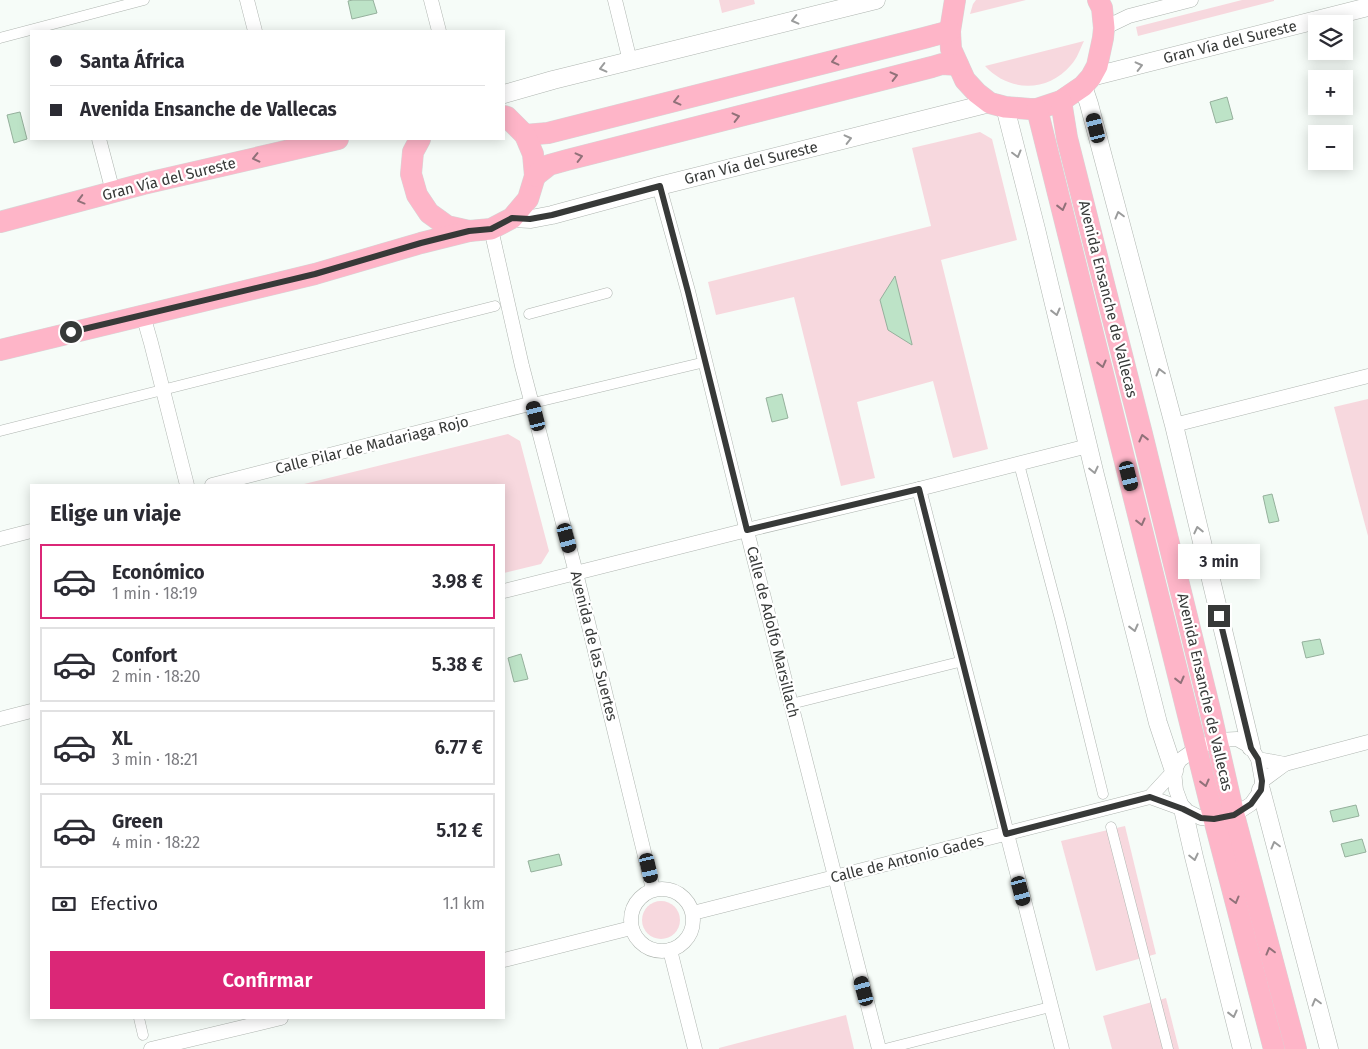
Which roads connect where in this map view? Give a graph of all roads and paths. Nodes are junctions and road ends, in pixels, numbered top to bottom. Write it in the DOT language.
graph roads {
  1 [pos="144,0"];
  2 [pos="247,0"];
  3 [pos="431,0"];
  4 [pos="615,0"];
  5 [pos="876,0"];
  6 [pos="955,0"];
  7 [pos="1098,0"];
  8 [pos="1191,0"];
  9 [pos="1368,7"];
  10 [pos="1104,28"];
  11 [pos="30,30"];
  12 [pos="30,30"];
  13 [pos="255,30"];
  14 [pos="439,30"];
  15 [pos="950,31"];
  16 [pos="0,38"];
  17 [pos="630,61"];
  18 [pos="958,65"];
  19 [pos="1087,82"];
  20 [pos="505,94"];
  21 [pos="1061,101"];
  22 [pos="998,105"];
  23 [pos="1037,109"];
  24 [pos="505,116"];
  25 [pos="524,135"];
  26 [pos="99,140"];
  27 [pos="329,140"];
  28 [pos="419,140"];
  29 [pos="283,145"];
  30 [pos="535,176"];
  31 [pos="660,186"];
  32 [pos="113,192"];
  33 [pos="512,218"];
  34 [pos="0,222"];
  35 [pos="491,229"];
  36 [pos="469,231"];
  37 [pos="607,293"];
  38 [pos="495,306"];
  39 [pos="529,314"];
  40 [pos="143,315"];
  41 [pos="0,350"];
  42 [pos="705,362"];
  43 [pos="1368,376"];
  44 [pos="163,390"];
  45 [pos="533,403"];
  46 [pos="1174,425"];
  47 [pos="0,431"];
  48 [pos="1088,446"];
  49 [pos="1019,464"];
  50 [pos="187,484"];
  51 [pos="216,484"];
  52 [pos="919,489"];
  53 [pos="747,530"];
  54 [pos="30,531"];
  55 [pos="0,539"];
  56 [pos="576,573"];
  57 [pos="505,591"];
  58 [pos="963,661"];
  59 [pos="791,704"];
  60 [pos="30,711"];
  61 [pos="0,719"];
  62 [pos="1217,740"];
  63 [pos="1368,742"];
  64 [pos="1197,748"];
  65 [pos="1254,753"];
  66 [pos="1285,764"];
  67 [pos="1174,771"];
  68 [pos="1262,785"];
  69 [pos="1103,794"];
  70 [pos="1150,797"];
  71 [pos="1183,809"];
  72 [pos="1224,817"];
  73 [pos="1111,826"];
  74 [pos="1006,834"];
  75 [pos="836,878"];
  76 [pos="653,890"];
  77 [pos="692,913"];
  78 [pos="631,928"];
  79 [pos="670,950"];
  80 [pos="505,960"];
  81 [pos="1050,1007"];
  82 [pos="139,1019"];
  83 [pos="276,1019"];
  84 [pos="143,1035"];
  85 [pos="151,1049"];
  86 [pos="695,1049"];
  87 [pos="879,1049"];
  88 [pos="886,1049"];
  89 [pos="1062,1049"];
  90 [pos="1168,1049"];
  91 [pos="1242,1049"];
  92 [pos="1274,1049"];
  93 [pos="1296,1049"];
  94 [pos="1329,1049"];
  1 -- 11 [label="street"];
  2 -- 13 [label="street"];
  3 -- 14 [label="street"];
  4 -- 17 [label="street"];
  5 -- 17 [label="street, one-way"];
  6 -- 15 [label="main road"];
  7 -- 10 [label="main road"];
  8 -- 10 [label="street"];
  19 -- 9 [label="street, Gran Vía del Sureste, one-way"];
  10 -- 19 [label="main road"];
  12 -- 16 [label="street"];
  15 -- 18 [label="main road"];
  15 -- 25 [label="main road, one-way"];
  17 -- 20 [label="street, one-way"];
  18 -- 22 [label="main road"];
  30 -- 18 [label="main road, one-way"];
  19 -- 21 [label="main road"];
  46 -- 19 [label="street, Avenida Ensanche de Vallecas, one-way"];
  21 -- 23 [label="main road"];
  62 -- 21 [label="main road, Avenida Ensanche de Vallecas, one-way"];
  22 -- 23 [label="main road"];
  31 -- 22 [label="street, Gran Vía del Sureste, one-way"];
  22 -- 48 [label="street, one-way"];
  23 -- 64 [label="main road, Avenida Ensanche de Vallecas, one-way"];
  24 -- 25 [label="main road"];
  25 -- 30 [label="main road"];
  26 -- 32 [label="street"];
  27 -- 29 [label="main road, Gran Vía del Sureste"];
  28 -- 36 [label="main road"];
  29 -- 32 [label="main road, Gran Vía del Sureste, one-way"];
  30 -- 33 [label="main road"];
  31 -- 33 [label="street, Gran Vía del Sureste"];
  31 -- 42 [label="street, Calle de Adolfo Marsillach"];
  32 -- 34 [label="main road, Gran Vía del Sureste, one-way"];
  33 -- 35 [label="main road"];
  35 -- 36 [label="main road"];
  35 -- 45 [label="street, Avenida de las Suertes"];
  36 -- 40 [label="main road"];
  37 -- 39 [label="street"];
  38 -- 44 [label="street"];
  40 -- 41 [label="main road"];
  40 -- 44 [label="street"];
  42 -- 45 [label="street"];
  42 -- 53 [label="street, Calle de Adolfo Marsillach"];
  43 -- 46 [label="street"];
  44 -- 47 [label="street"];
  44 -- 50 [label="street"];
  45 -- 51 [label="street, Calle Pilar de Madariaga Rojo"];
  45 -- 56 [label="street, Avenida de las Suertes"];
  65 -- 46 [label="street, Avenida Ensanche de Vallecas, one-way"];
  48 -- 49 [label="street"];
  48 -- 67 [label="street, one-way"];
  49 -- 52 [label="street"];
  49 -- 69 [label="street"];
  52 -- 53 [label="street"];
  52 -- 58 [label="street"];
  53 -- 56 [label="street"];
  53 -- 59 [label="street, Calle de Adolfo Marsillach"];
  54 -- 55 [label="street"];
  56 -- 57 [label="street"];
  56 -- 76 [label="street, Avenida de las Suertes"];
  58 -- 59 [label="street"];
  58 -- 74 [label="street"];
  59 -- 75 [label="street, Calle de Adolfo Marsillach"];
  60 -- 61 [label="street"];
  62 -- 64 [label="street"];
  62 -- 65 [label="street"];
  62 -- 72 [label="main road, Avenida Ensanche de Vallecas"];
  63 -- 66 [label="street"];
  64 -- 67 [label="street"];
  64 -- 72 [label="main road, Avenida Ensanche de Vallecas, one-way"];
  65 -- 66 [label="street"];
  65 -- 68 [label="street, Avenida Ensanche de Vallecas"];
  66 -- 68 [label="street"];
  67 -- 70 [label="street"];
  67 -- 71 [label="street"];
  68 -- 72 [label="street"];
  94 -- 68 [label="street, Avenida Ensanche de Vallecas, one-way"];
  70 -- 71 [label="street"];
  70 -- 74 [label="street, Calle de Antonio Gades"];
  71 -- 72 [label="street"];
  71 -- 91 [label="street, one-way"];
  72 -- 92 [label="main road, Avenida Ensanche de Vallecas, one-way"];
  93 -- 72 [label="main road, Avenida Ensanche de Vallecas, one-way"];
  73 -- 90 [label="street"];
  74 -- 75 [label="street, Calle de Antonio Gades"];
  74 -- 81 [label="street"];
  75 -- 77 [label="street, Calle de Antonio Gades"];
  75 -- 87 [label="street, Calle de Adolfo Marsillach"];
  76 -- 77 [label="street"];
  76 -- 78 [label="street"];
  77 -- 79 [label="street"];
  78 -- 79 [label="street"];
  78 -- 80 [label="street"];
  79 -- 86 [label="street"];
  81 -- 88 [label="street"];
  81 -- 89 [label="street"];
  82 -- 84 [label="street"];
  83 -- 85 [label="street"];
}
